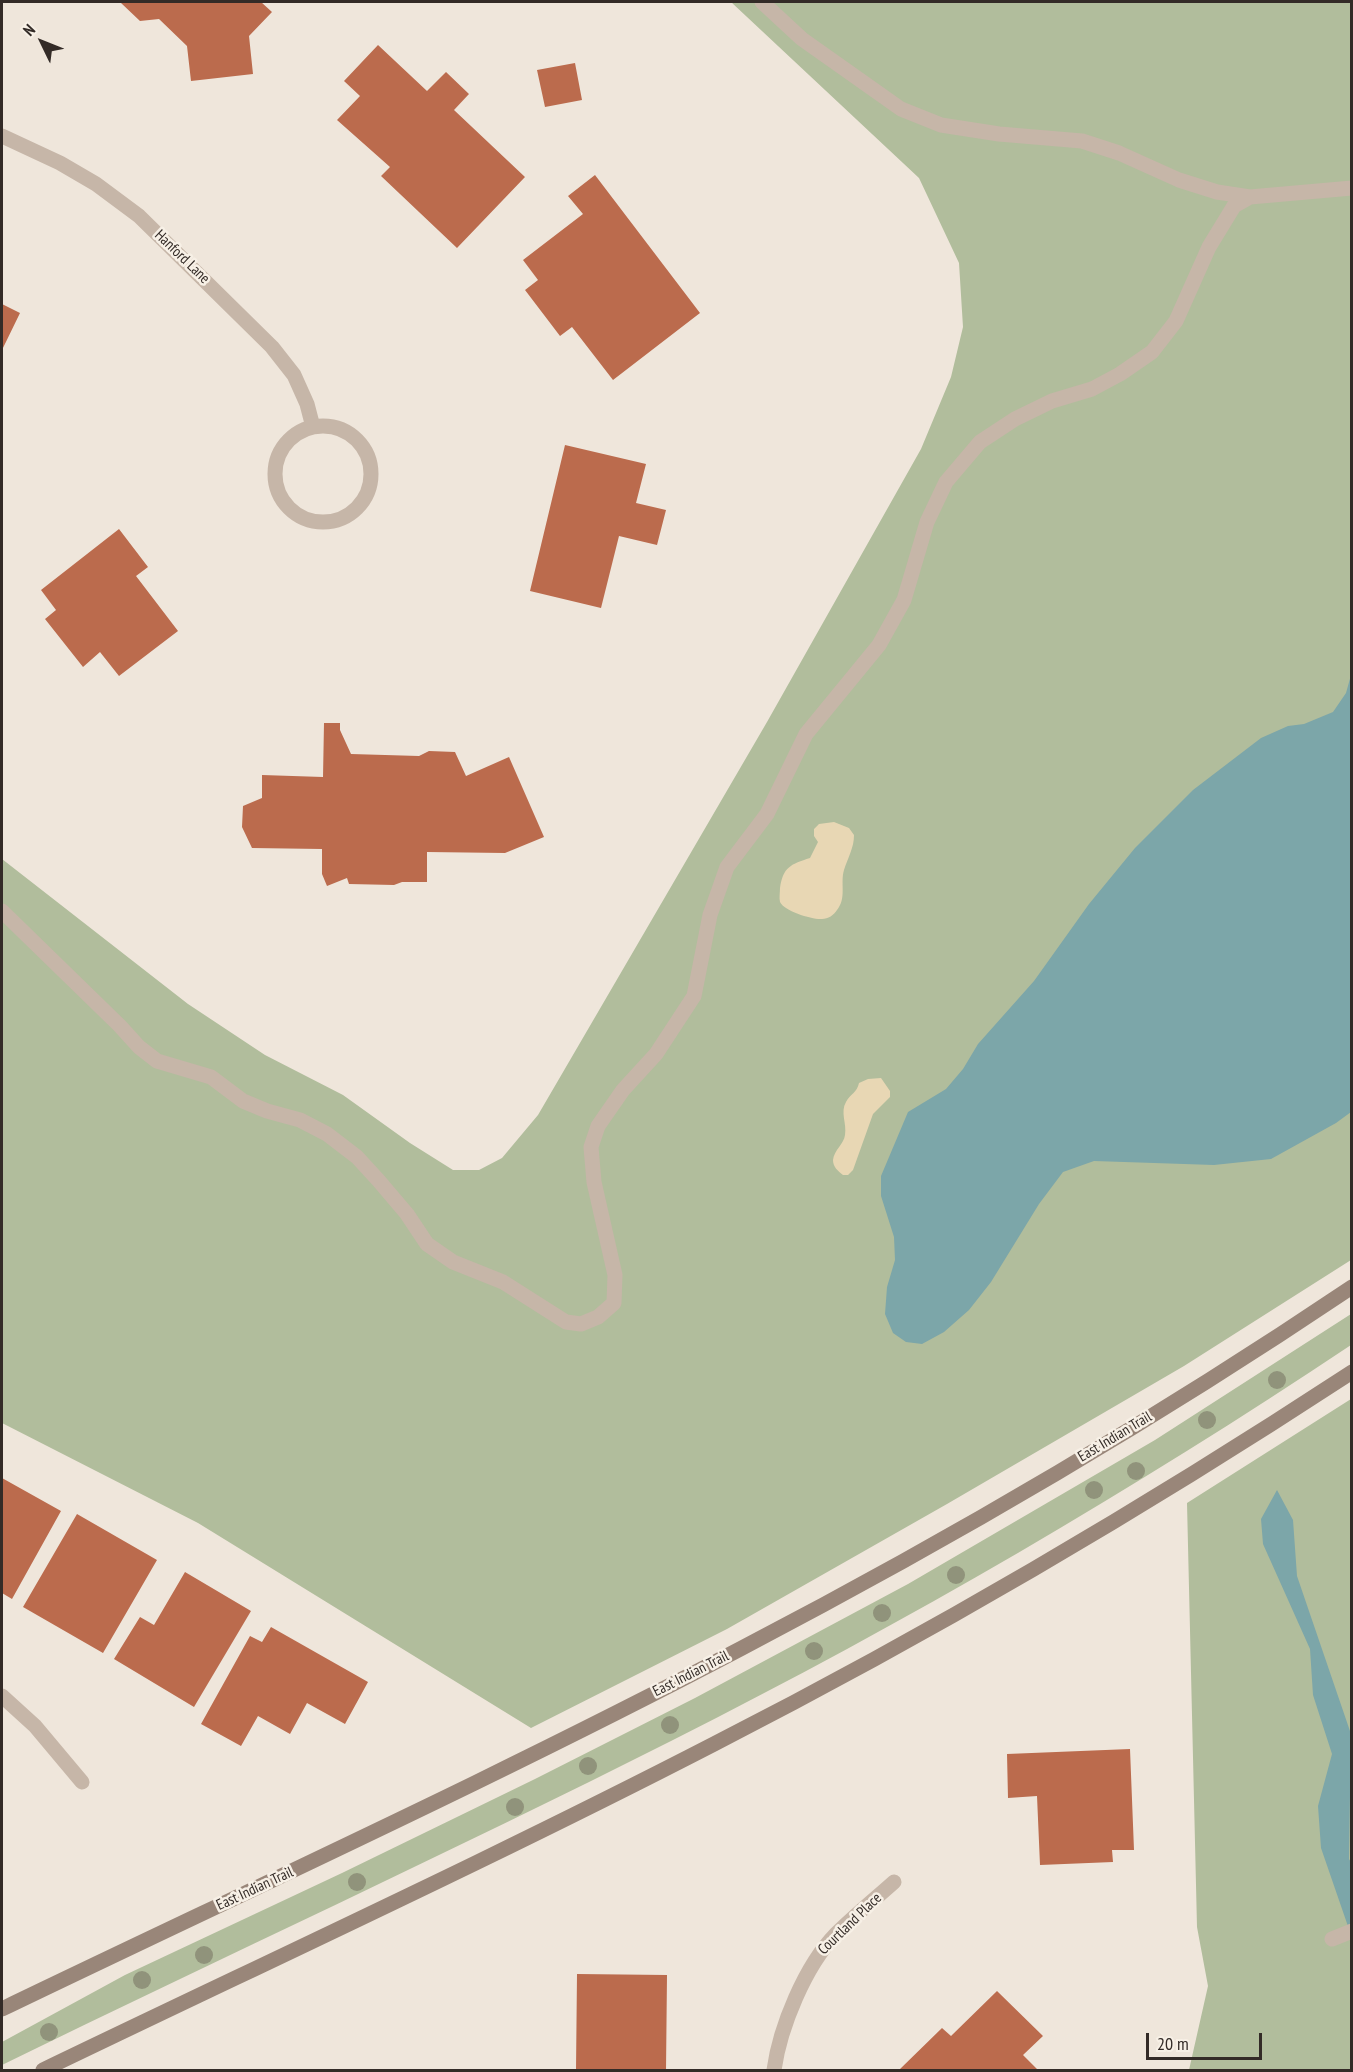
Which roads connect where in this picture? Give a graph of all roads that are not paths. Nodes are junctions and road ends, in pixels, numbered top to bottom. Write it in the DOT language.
graph roads {
  1 [pos="762,2"];
  2 [pos="2,136"];
  3 [pos="1352,188"];
  4 [pos="1250,197"];
  5 [pos="313,427"];
  6 [pos="2,911"];
  7 [pos="1352,1287"];
  8 [pos="1352,1372"];
  9 [pos="2,1696"];
  10 [pos="82,1782"];
  11 [pos="894,1882"];
  12 [pos="2,2009"];
  13 [pos="43,2070"];
  14 [pos="774,2070"];
  1 -- 4 [label="street"];
  2 -- 5 [label="street, Hanford Lane"];
  3 -- 4 [label="street"];
  4 -- 6 [label="street"];
  5 -- 5 [label="street"];
  7 -- 12 [label="main road, East Indian Trail"];
  8 -- 13 [label="main road"];
  9 -- 10 [label="street"];
  11 -- 14 [label="street, Courtland Place"];
}
